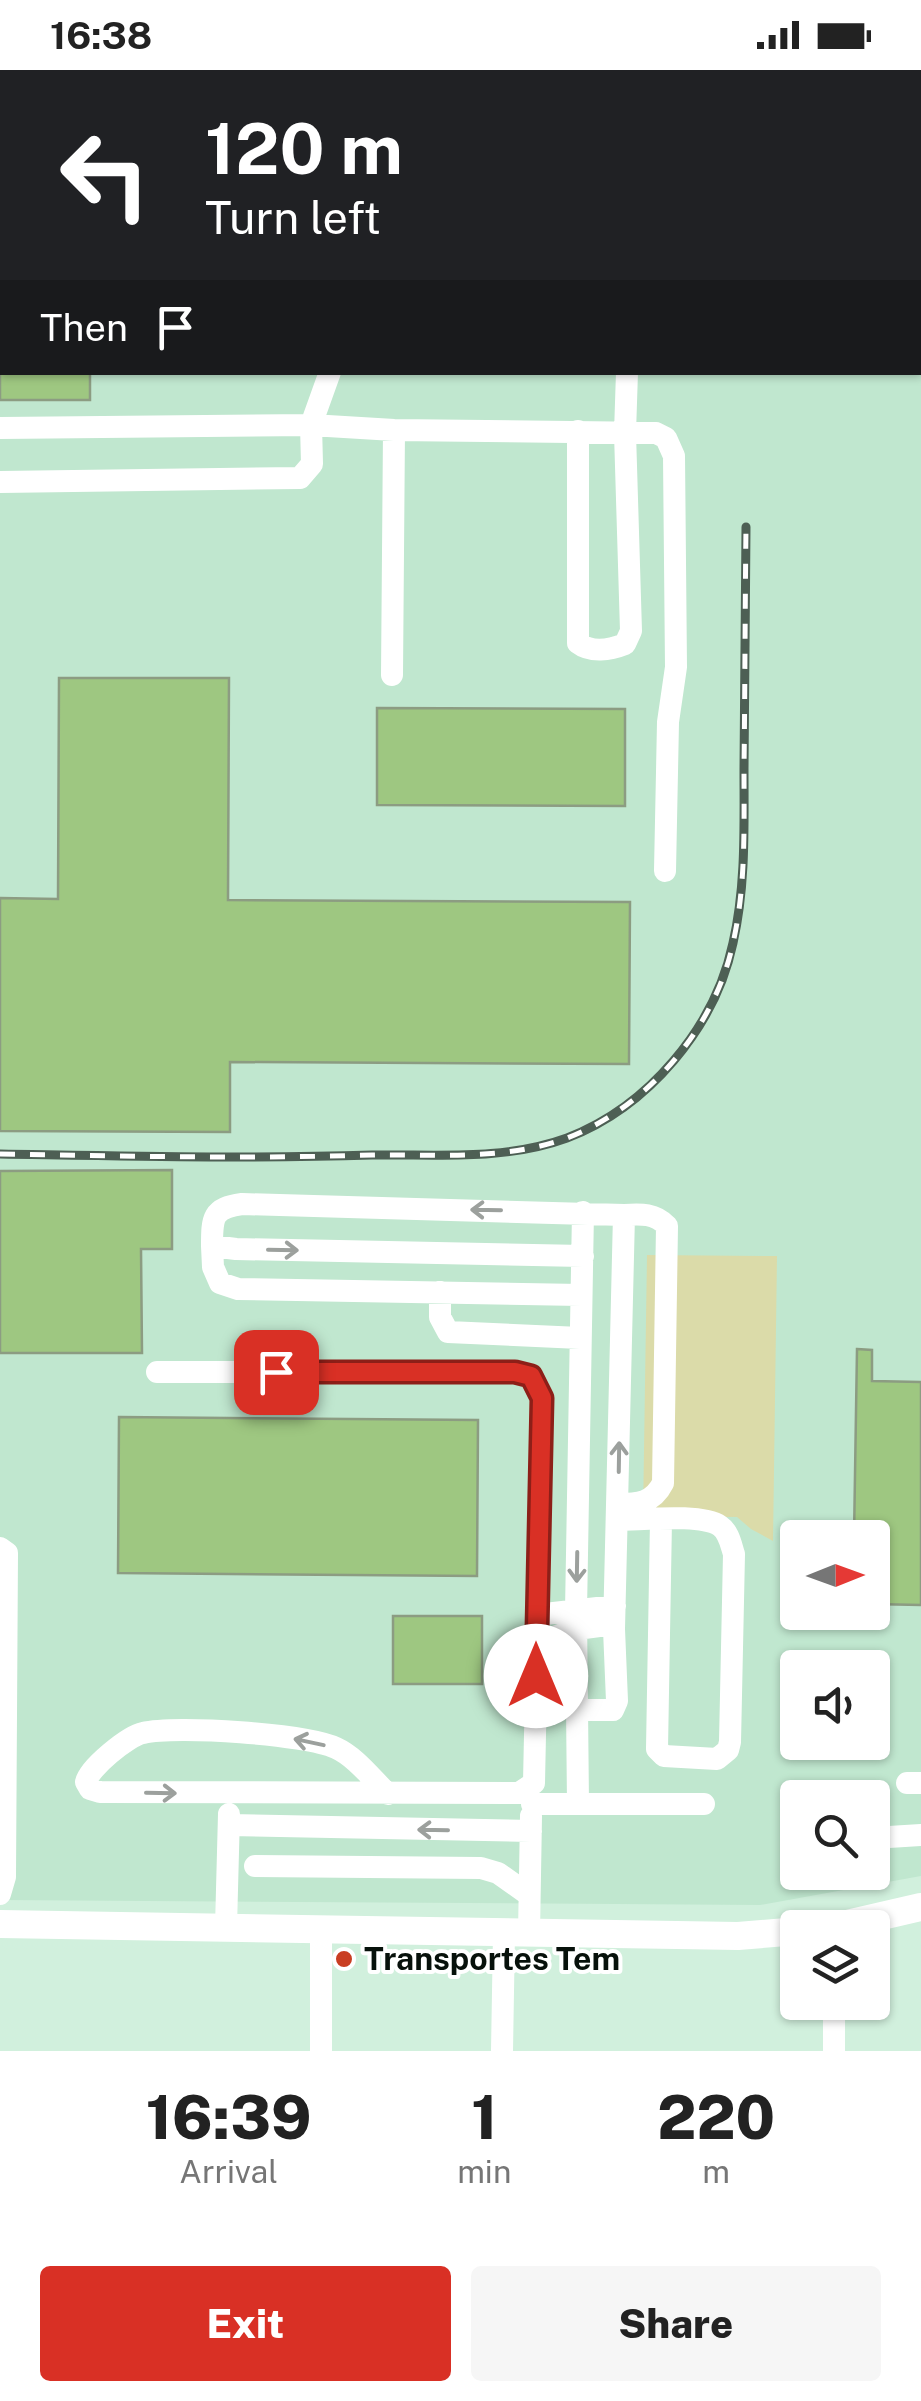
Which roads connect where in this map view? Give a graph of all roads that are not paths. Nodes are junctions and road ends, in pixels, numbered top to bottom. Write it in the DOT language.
graph roads {
  1 [pos="329,375"];
  2 [pos="627,375"];
  3 [pos="311,424"];
  4 [pos="0,428"];
  5 [pos="394,430"];
  6 [pos="578,431"];
  7 [pos="625,433"];
  8 [pos="0,482"];
  9 [pos="392,674"];
  10 [pos="665,870"];
  11 [pos="583,1212"];
  12 [pos="624,1215"];
  13 [pos="212,1246"];
  14 [pos="583,1256"];
  15 [pos="440,1292"];
  16 [pos="581,1294"];
  17 [pos="580,1338"];
  18 [pos="157,1372"];
  19 [pos="579,1383"];
  20 [pos="620,1384"];
  21 [pos="618,1512"];
  22 [pos="661,1520"];
  23 [pos="2,1551"];
  24 [pos="536,1615"];
  25 [pos="614,1615"];
  26 [pos="576,1620"];
  27 [pos="536,1643"];
  28 [pos="578,1710"];
  29 [pos="230,1790"];
  30 [pos="388,1794"];
  31 [pos="533,1794"];
  32 [pos="578,1804"];
  33 [pos="704,1804"];
  34 [pos="229,1825"];
  35 [pos="530,1831"];
  36 [pos="921,1834"];
  37 [pos="890,1837"];
  38 [pos="256,1866"];
  39 [pos="0,1894"];
  40 [pos="530,1895"];
  41 [pos="921,1907"];
  42 [pos="890,1914"];
  43 [pos="0,1924"];
  44 [pos="226,1926"];
  45 [pos="320,1930"];
  46 [pos="780,1932"];
  47 [pos="516,1934"];
  48 [pos="834,2020"];
  49 [pos="321,2051"];
  50 [pos="502,2051"];
  51 [pos="834,2051"];
  1 -- 3 [label="street"];
  2 -- 7 [label="street"];
  3 -- 4 [label="street"];
  3 -- 5 [label="street"];
  3 -- 8 [label="street"];
  5 -- 6 [label="street"];
  5 -- 9 [label="street"];
  6 -- 7 [label="street"];
  6 -- 7 [label="street"];
  7 -- 10 [label="street"];
  11 -- 12 [label="street"];
  11 -- 13 [label="street, one-way"];
  11 -- 14 [label="street"];
  12 -- 20 [label="street"];
  12 -- 21 [label="street"];
  13 -- 14 [label="street, one-way"];
  13 -- 15 [label="street"];
  14 -- 16 [label="street"];
  15 -- 16 [label="street"];
  15 -- 17 [label="street"];
  16 -- 17 [label="street"];
  17 -- 19 [label="street"];
  18 -- 24 [label="street"];
  19 -- 20 [label="street"];
  19 -- 26 [label="street, one-way"];
  21 -- 20 [label="street, one-way"];
  21 -- 22 [label="street"];
  21 -- 25 [label="street"];
  22 -- 22 [label="street"];
  23 -- 39 [label="street"];
  24 -- 26 [label="street"];
  24 -- 27 [label="street"];
  25 -- 26 [label="street"];
  25 -- 28 [label="street"];
  26 -- 27 [label="street"];
  26 -- 28 [label="street"];
  27 -- 31 [label="street"];
  28 -- 32 [label="street"];
  29 -- 30 [label="street"];
  30 -- 29 [label="street, one-way"];
  29 -- 34 [label="street"];
  30 -- 31 [label="street"];
  31 -- 32 [label="street"];
  31 -- 35 [label="street"];
  32 -- 33 [label="street"];
  35 -- 34 [label="street, one-way"];
  34 -- 44 [label="street"];
  35 -- 40 [label="street"];
  36 -- 37 [label="street"];
  38 -- 40 [label="street"];
  40 -- 47 [label="street"];
  41 -- 42 [label="main road"];
  43 -- 44 [label="main road"];
  44 -- 45 [label="main road"];
  45 -- 47 [label="main road"];
  45 -- 49 [label="street"];
  46 -- 47 [label="main road"];
  47 -- 50 [label="street"];
  48 -- 51 [label="street"];
}
